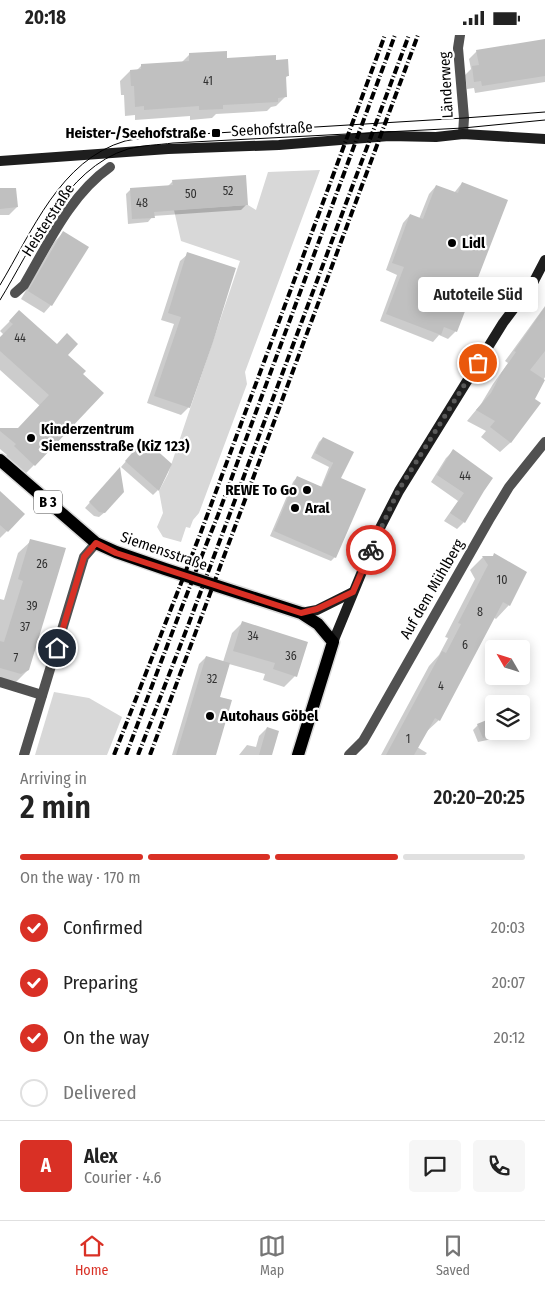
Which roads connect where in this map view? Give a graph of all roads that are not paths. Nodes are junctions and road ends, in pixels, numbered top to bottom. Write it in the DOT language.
graph roads {
  1 [pos="460,35"];
  2 [pos="464,134"];
  3 [pos="545,139"];
  4 [pos="0,161"];
  5 [pos="110,167"];
  6 [pos="545,259"];
  7 [pos="545,271"];
  8 [pos="533,283"];
  9 [pos="14,293"];
  10 [pos="545,442"];
  11 [pos="0,460"];
  12 [pos="96,543"];
  13 [pos="353,592"];
  14 [pos="301,613"];
  15 [pos="333,642"];
  16 [pos="0,681"];
  17 [pos="42,695"];
  18 [pos="24,755"];
  19 [pos="298,755"];
  20 [pos="350,755"];
  1 -- 2 [label="street, Länderweg"];
  2 -- 3 [label="street, Seehofstraße"];
  2 -- 4 [label="street, Seehofstraße"];
  5 -- 9 [label="street, Heisterstraße"];
  6 -- 8 [label="street"];
  7 -- 8 [label="street"];
  8 -- 13 [label="street"];
  10 -- 20 [label="street, Auf dem Mühlberg"];
  11 -- 12 [label="main road, Siemensstraße / B 3"];
  12 -- 14 [label="main road, Siemensstraße / B 3"];
  12 -- 17 [label="street"];
  13 -- 14 [label="street"];
  13 -- 15 [label="street"];
  14 -- 15 [label="main road, Siemensstraße / B 3"];
  15 -- 19 [label="main road"];
  16 -- 17 [label="street"];
  17 -- 18 [label="street"];
}
